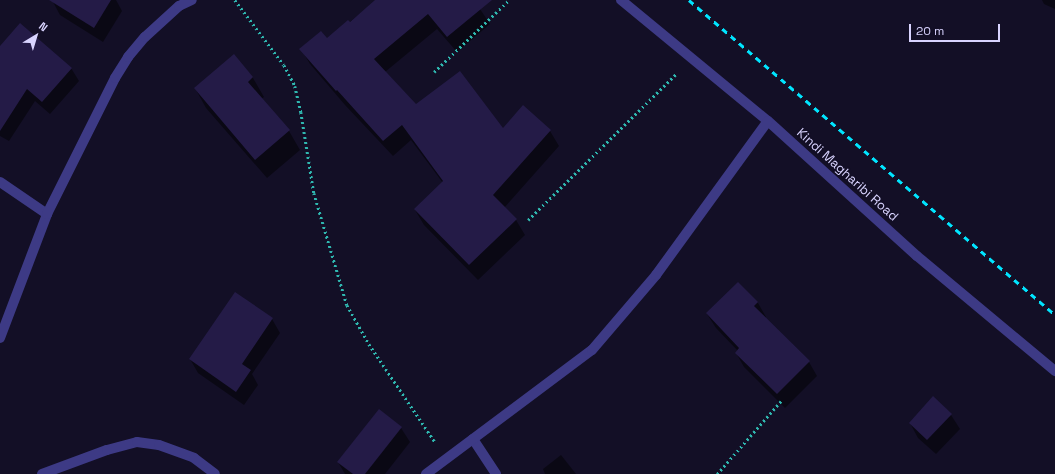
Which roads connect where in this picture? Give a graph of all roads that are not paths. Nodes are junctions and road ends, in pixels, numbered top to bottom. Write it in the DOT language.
graph roads {
  1 [pos="192,0"];
  2 [pos="621,0"];
  3 [pos="768,121"];
  4 [pos="0,182"];
  5 [pos="47,214"];
  6 [pos="0,338"];
  7 [pos="1055,371"];
  8 [pos="473,439"];
  9 [pos="42,474"];
  10 [pos="215,474"];
  11 [pos="426,474"];
  12 [pos="496,474"];
  1 -- 5 [label="street"];
  2 -- 3 [label="street, Kindi Magharibi Road"];
  3 -- 7 [label="street, Kindi Magharibi Road"];
  3 -- 8 [label="street"];
  4 -- 5 [label="street"];
  5 -- 6 [label="street"];
  8 -- 11 [label="street"];
  8 -- 12 [label="street"];
  9 -- 10 [label="street"];
}
